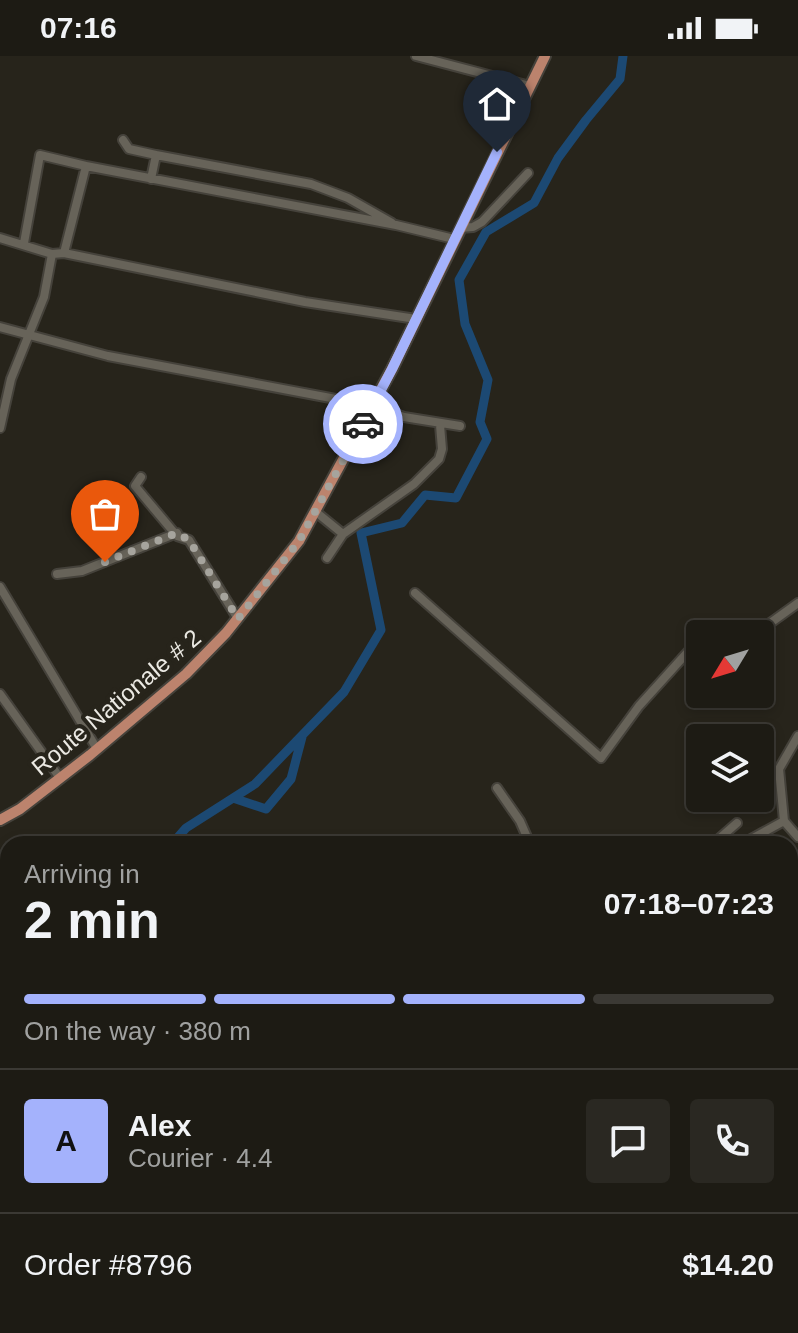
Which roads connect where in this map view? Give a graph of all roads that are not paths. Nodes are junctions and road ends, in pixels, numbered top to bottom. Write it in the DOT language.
graph roads {
  1 [pos="416,56"];
  2 [pos="545,56"];
  3 [pos="530,86"];
  4 [pos="123,140"];
  5 [pos="156,155"];
  6 [pos="86,166"];
  7 [pos="528,173"];
  8 [pos="151,179"];
  9 [pos="396,225"];
  10 [pos="460,228"];
  11 [pos="0,238"];
  12 [pos="454,239"];
  13 [pos="24,243"];
  14 [pos="64,253"];
  15 [pos="52,254"];
  16 [pos="416,319"];
  17 [pos="0,327"];
  18 [pos="29,334"];
  19 [pos="373,406"];
  20 [pos="440,425"];
  21 [pos="460,426"];
  22 [pos="0,428"];
  23 [pos="141,477"];
  24 [pos="316,512"];
  25 [pos="177,533"];
  26 [pos="343,534"];
  27 [pos="327,558"];
  28 [pos="57,574"];
  29 [pos="0,587"];
  30 [pos="415,593"];
  31 [pos="798,603"];
  32 [pos="238,619"];
  33 [pos="774,620"];
  34 [pos="686,654"];
  35 [pos="0,694"];
  36 [pos="798,736"];
  37 [pos="97,749"];
  38 [pos="60,778"];
  39 [pos="497,788"];
  40 [pos="0,820"];
  41 [pos="784,821"];
  42 [pos="737,823"];
  43 [pos="797,835"];
  44 [pos="527,836"];
  45 [pos="722,836"];
  46 [pos="757,836"];
  1 -- 3 [label="street"];
  2 -- 3 [label="main road, Route Nationale # 2"];
  3 -- 10 [label="main road, Route Nationale # 2"];
  4 -- 5 [label="street"];
  5 -- 8 [label="street"];
  5 -- 9 [label="street"];
  6 -- 8 [label="street"];
  6 -- 13 [label="street"];
  6 -- 14 [label="street"];
  7 -- 10 [label="street"];
  8 -- 9 [label="street"];
  9 -- 12 [label="street"];
  10 -- 12 [label="main road, Route Nationale # 2"];
  11 -- 13 [label="street"];
  12 -- 16 [label="main road, Route Nationale # 2"];
  13 -- 15 [label="street"];
  14 -- 15 [label="street"];
  14 -- 16 [label="street"];
  15 -- 18 [label="street"];
  16 -- 19 [label="main road, Route Nationale # 2"];
  17 -- 18 [label="street"];
  18 -- 19 [label="street"];
  18 -- 22 [label="street"];
  19 -- 20 [label="street"];
  19 -- 24 [label="main road, Route Nationale # 2"];
  20 -- 21 [label="street"];
  20 -- 26 [label="street"];
  23 -- 25 [label="street"];
  24 -- 26 [label="street"];
  24 -- 32 [label="main road, Route Nationale # 2"];
  25 -- 28 [label="street"];
  25 -- 32 [label="street"];
  26 -- 27 [label="street"];
  29 -- 37 [label="street"];
  30 -- 34 [label="street"];
  31 -- 33 [label="street"];
  32 -- 37 [label="main road, Route Nationale # 2"];
  35 -- 38 [label="street"];
  36 -- 41 [label="street"];
  37 -- 38 [label="main road, Route Nationale # 2"];
  38 -- 40 [label="main road, Route Nationale # 2"];
  39 -- 44 [label="street"];
  41 -- 43 [label="street"];
  41 -- 46 [label="street"];
  42 -- 45 [label="street"];
}
